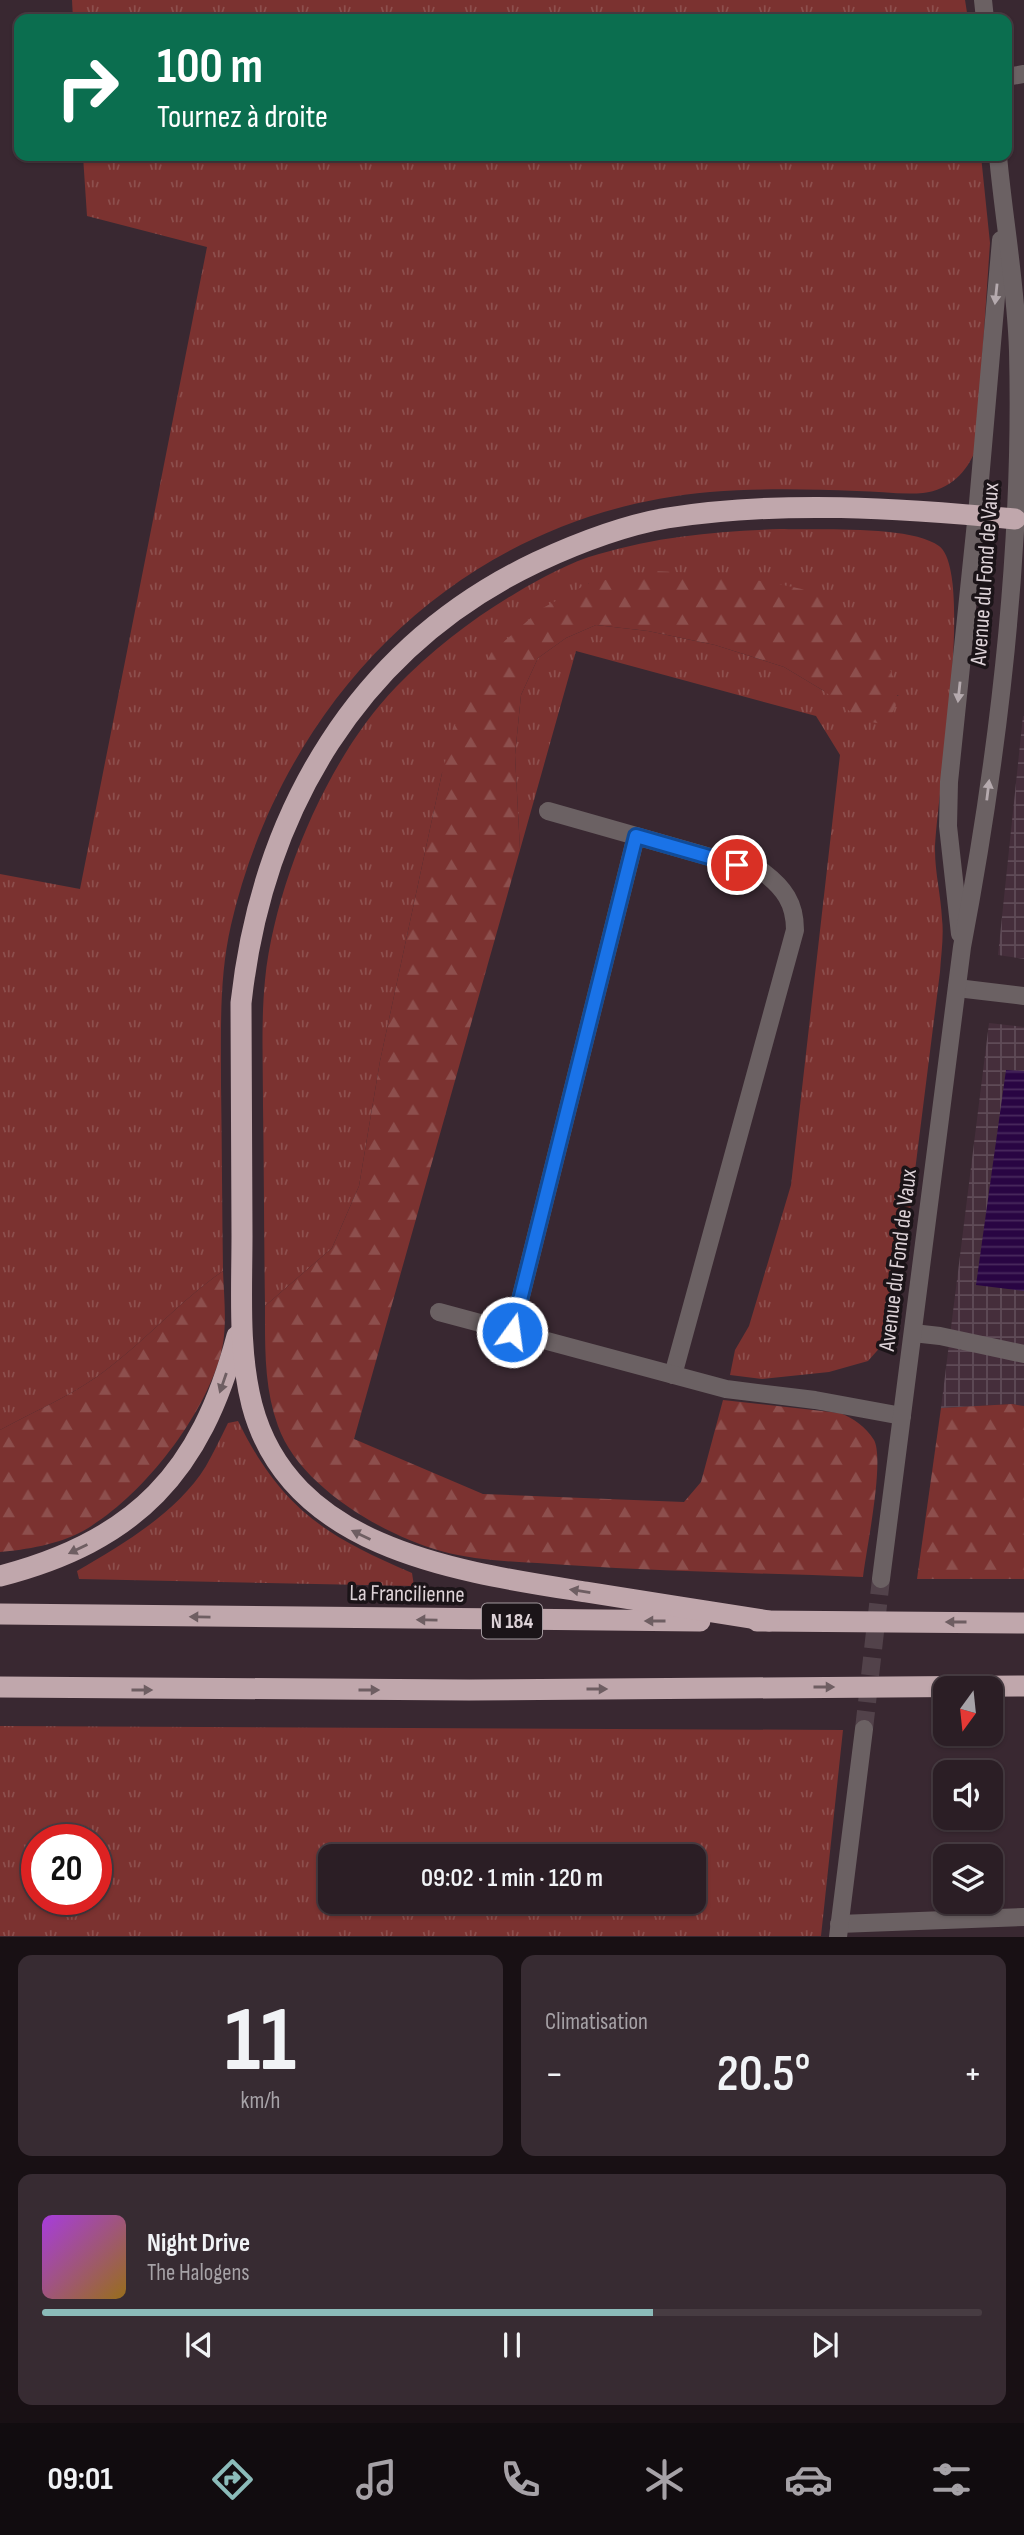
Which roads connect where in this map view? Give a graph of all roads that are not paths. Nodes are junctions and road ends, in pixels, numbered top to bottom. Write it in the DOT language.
graph roads {
  1 [pos="998,161"];
  2 [pos="1002,202"];
  3 [pos="977,520"];
  4 [pos="1018,525"];
  5 [pos="548,811"];
  6 [pos="636,836"];
  7 [pos="962,947"];
  8 [pos="957,988"];
  9 [pos="1024,996"];
  10 [pos="439,1312"];
  11 [pos="242,1317"];
  12 [pos="512,1332"];
  13 [pos="913,1333"];
  14 [pos="1024,1354"];
  15 [pos="673,1375"];
  16 [pos="902,1416"];
  17 [pos="0,1576"];
  18 [pos="881,1579"];
  19 [pos="0,1614"];
  20 [pos="769,1621"];
  21 [pos="1024,1623"];
  22 [pos="1024,1686"];
  23 [pos="0,1687"];
  24 [pos="104,1690"];
  25 [pos="0,1695"];
  26 [pos="864,1729"];
  27 [pos="1024,1917"];
  28 [pos="838,1932"];
  1 -- 2 [label="street, Avenue du Fond de Vaux"];
  2 -- 3 [label="street, Avenue du Fond de Vaux, one-way"];
  2 -- 4 [label="street, Avenue du Fond de Vaux"];
  3 -- 4 [label="highway"];
  3 -- 7 [label="street, Avenue du Fond de Vaux, one-way"];
  3 -- 11 [label="highway"];
  7 -- 4 [label="street, Avenue du Fond de Vaux, one-way"];
  5 -- 6 [label="street"];
  6 -- 12 [label="street"];
  6 -- 15 [label="street"];
  7 -- 8 [label="street, Avenue du Fond de Vaux"];
  8 -- 9 [label="street"];
  8 -- 13 [label="street, Avenue du Fond de Vaux"];
  10 -- 12 [label="street"];
  11 -- 17 [label="highway, one-way"];
  20 -- 11 [label="highway, one-way"];
  12 -- 15 [label="street"];
  13 -- 14 [label="street"];
  13 -- 16 [label="street, Avenue du Fond de Vaux"];
  15 -- 16 [label="street"];
  16 -- 18 [label="street, Avenue du Fond de Vaux"];
  20 -- 19 [label="highway, La Francilienne / N 184, one-way"];
  21 -- 20 [label="highway, La Francilienne / N 184, one-way"];
  24 -- 22 [label="highway, one-way"];
  23 -- 24 [label="highway"];
  24 -- 25 [label="highway"];
  26 -- 28 [label="street"];
  27 -- 28 [label="street"];
}
